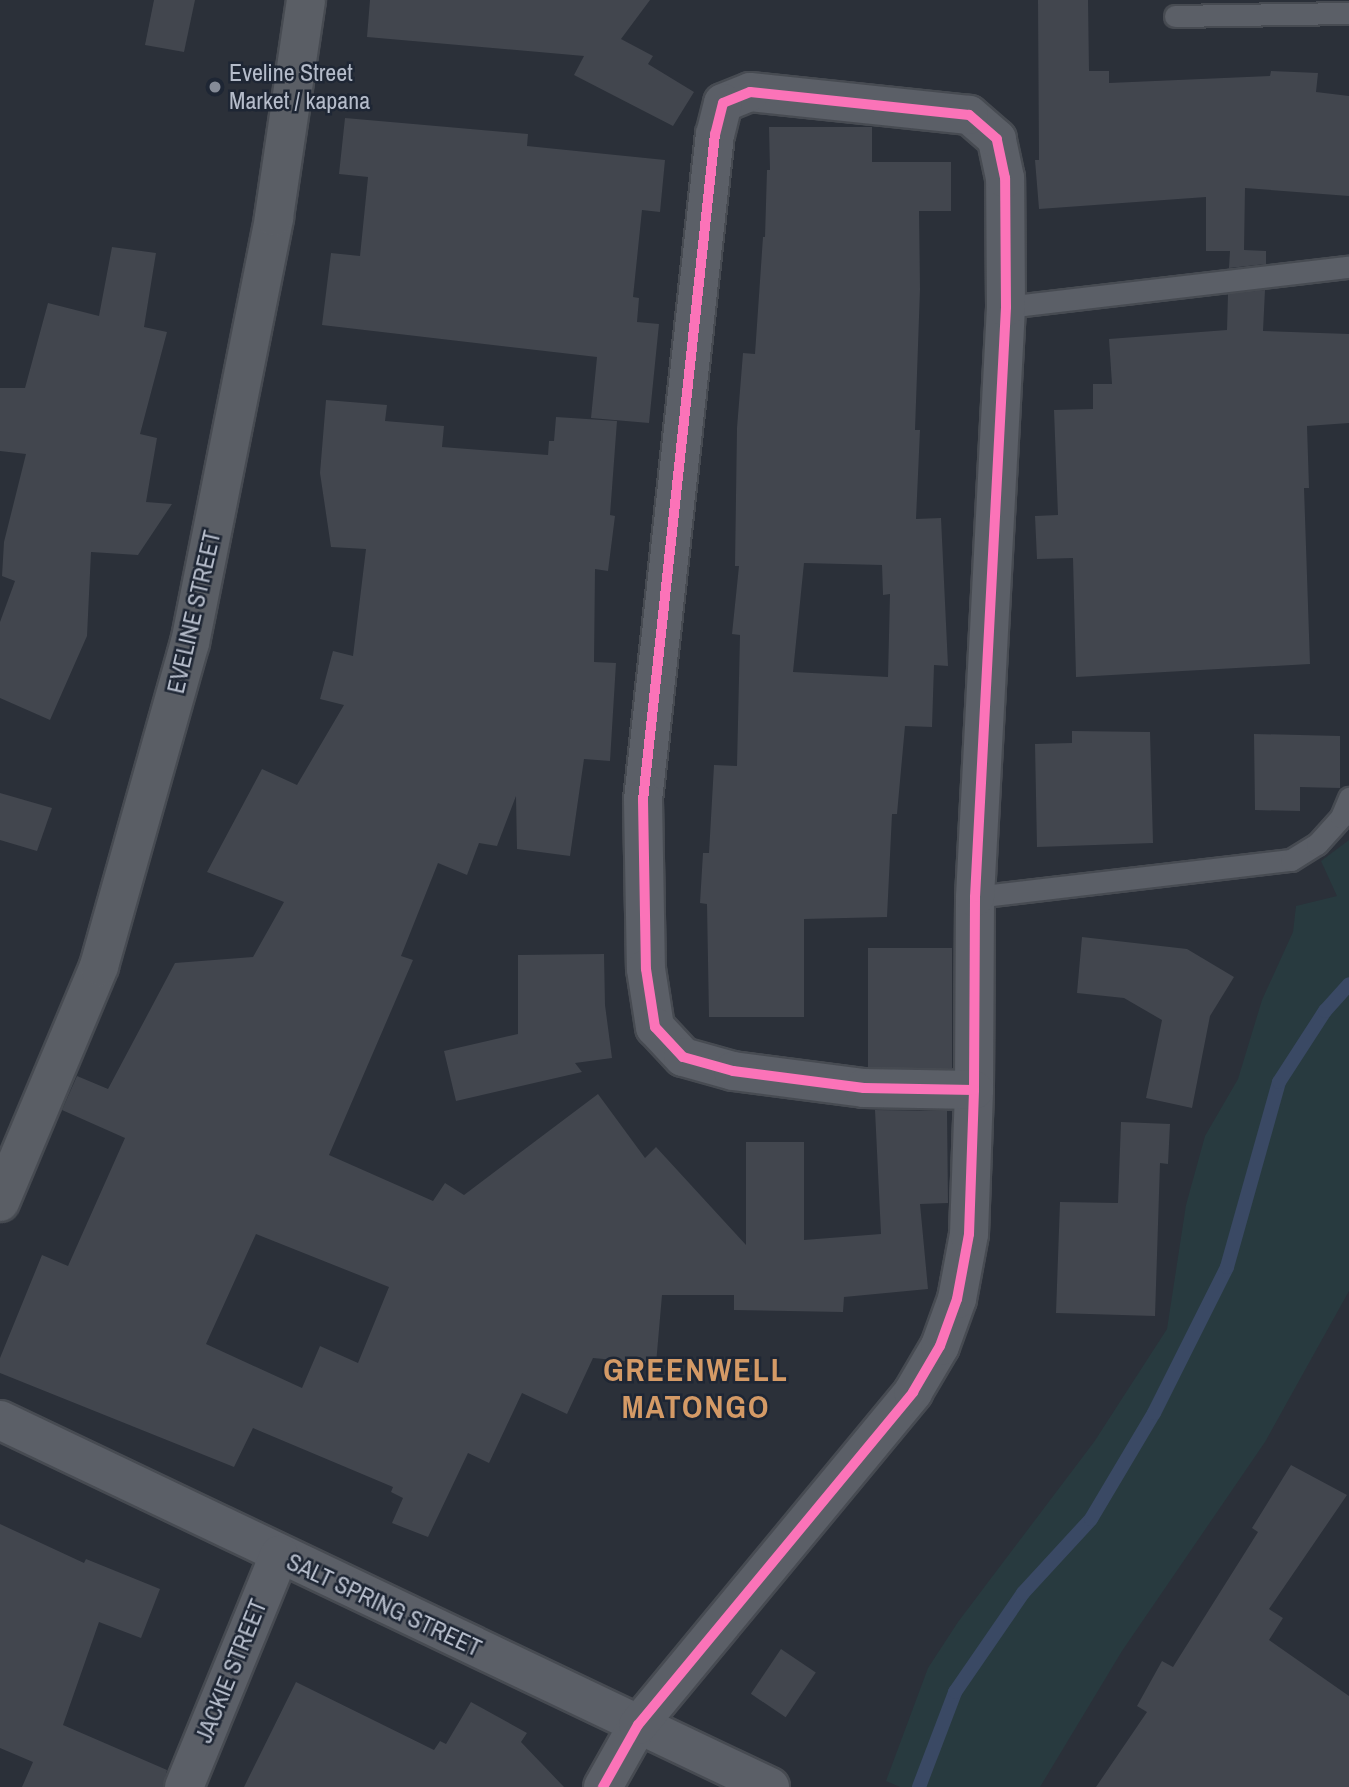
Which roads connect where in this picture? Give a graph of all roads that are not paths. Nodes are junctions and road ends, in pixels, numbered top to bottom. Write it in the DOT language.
graph roads {
  1 [pos="306,0"];
  2 [pos="1349,13"];
  3 [pos="1175,16"];
  4 [pos="1349,267"];
  5 [pos="1006,307"];
  6 [pos="1349,798"];
  7 [pos="975,897"];
  8 [pos="974,1090"];
  9 [pos="0,1202"];
  10 [pos="0,1420"];
  11 [pos="279,1555"];
  12 [pos="638,1725"];
  13 [pos="184,1787"];
  14 [pos="603,1787"];
  15 [pos="770,1787"];
  1 -- 9 [label="street, EVELINE STREET"];
  2 -- 3 [label="lane"];
  4 -- 5 [label="lane"];
  5 -- 7 [label="street"];
  5 -- 8 [label="street"];
  6 -- 7 [label="lane"];
  7 -- 8 [label="street"];
  8 -- 12 [label="street"];
  10 -- 11 [label="street, SALT SPRING STREET"];
  11 -- 12 [label="street, SALT SPRING STREET"];
  11 -- 13 [label="street, JACKIE STREET"];
  12 -- 14 [label="street"];
  12 -- 15 [label="street, SALT SPRING STREET"];
}
